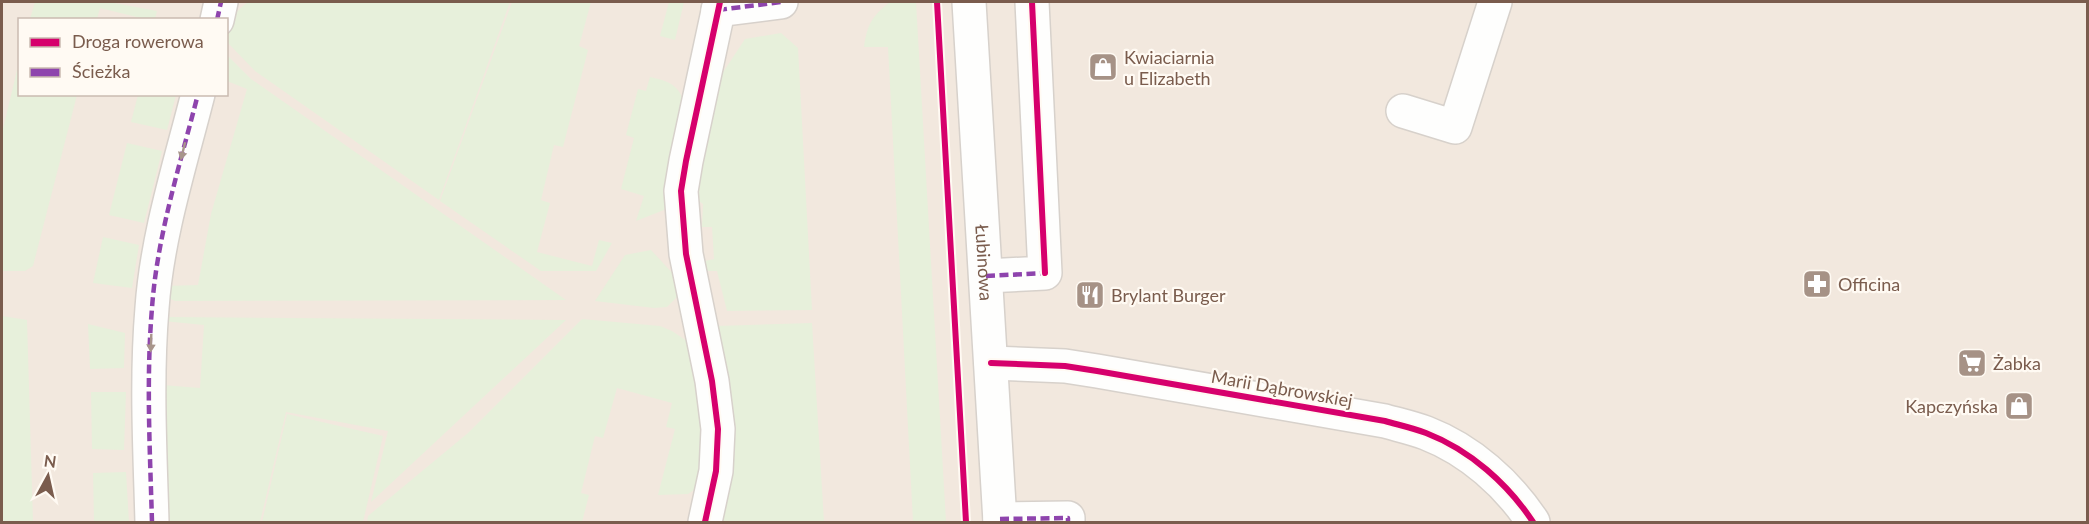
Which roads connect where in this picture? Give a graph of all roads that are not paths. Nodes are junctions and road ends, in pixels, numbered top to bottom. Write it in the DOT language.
graph roads {
  1 [pos="221,2"];
  2 [pos="781,2"];
  3 [pos="969,2"];
  4 [pos="1032,2"];
  5 [pos="1495,2"];
  6 [pos="719,6"];
  7 [pos="217,18"];
  8 [pos="197,96"];
  9 [pos="1403,111"];
  10 [pos="986,276"];
  11 [pos="991,363"];
  12 [pos="1522,518"];
  13 [pos="1000,521"];
  14 [pos="152,522"];
  15 [pos="705,522"];
  16 [pos="1068,522"];
  1 -- 7 [label="street"];
  2 -- 6 [label="street"];
  3 -- 10 [label="street, Łubinowa"];
  4 -- 10 [label="street"];
  5 -- 9 [label="street"];
  6 -- 15 [label="street"];
  8 -- 14 [label="street, one-way"];
  10 -- 11 [label="street, Łubinowa"];
  11 -- 12 [label="street, Marii Dąbrowskiej"];
  11 -- 13 [label="street, Łubinowa"];
  13 -- 16 [label="street"];
}
